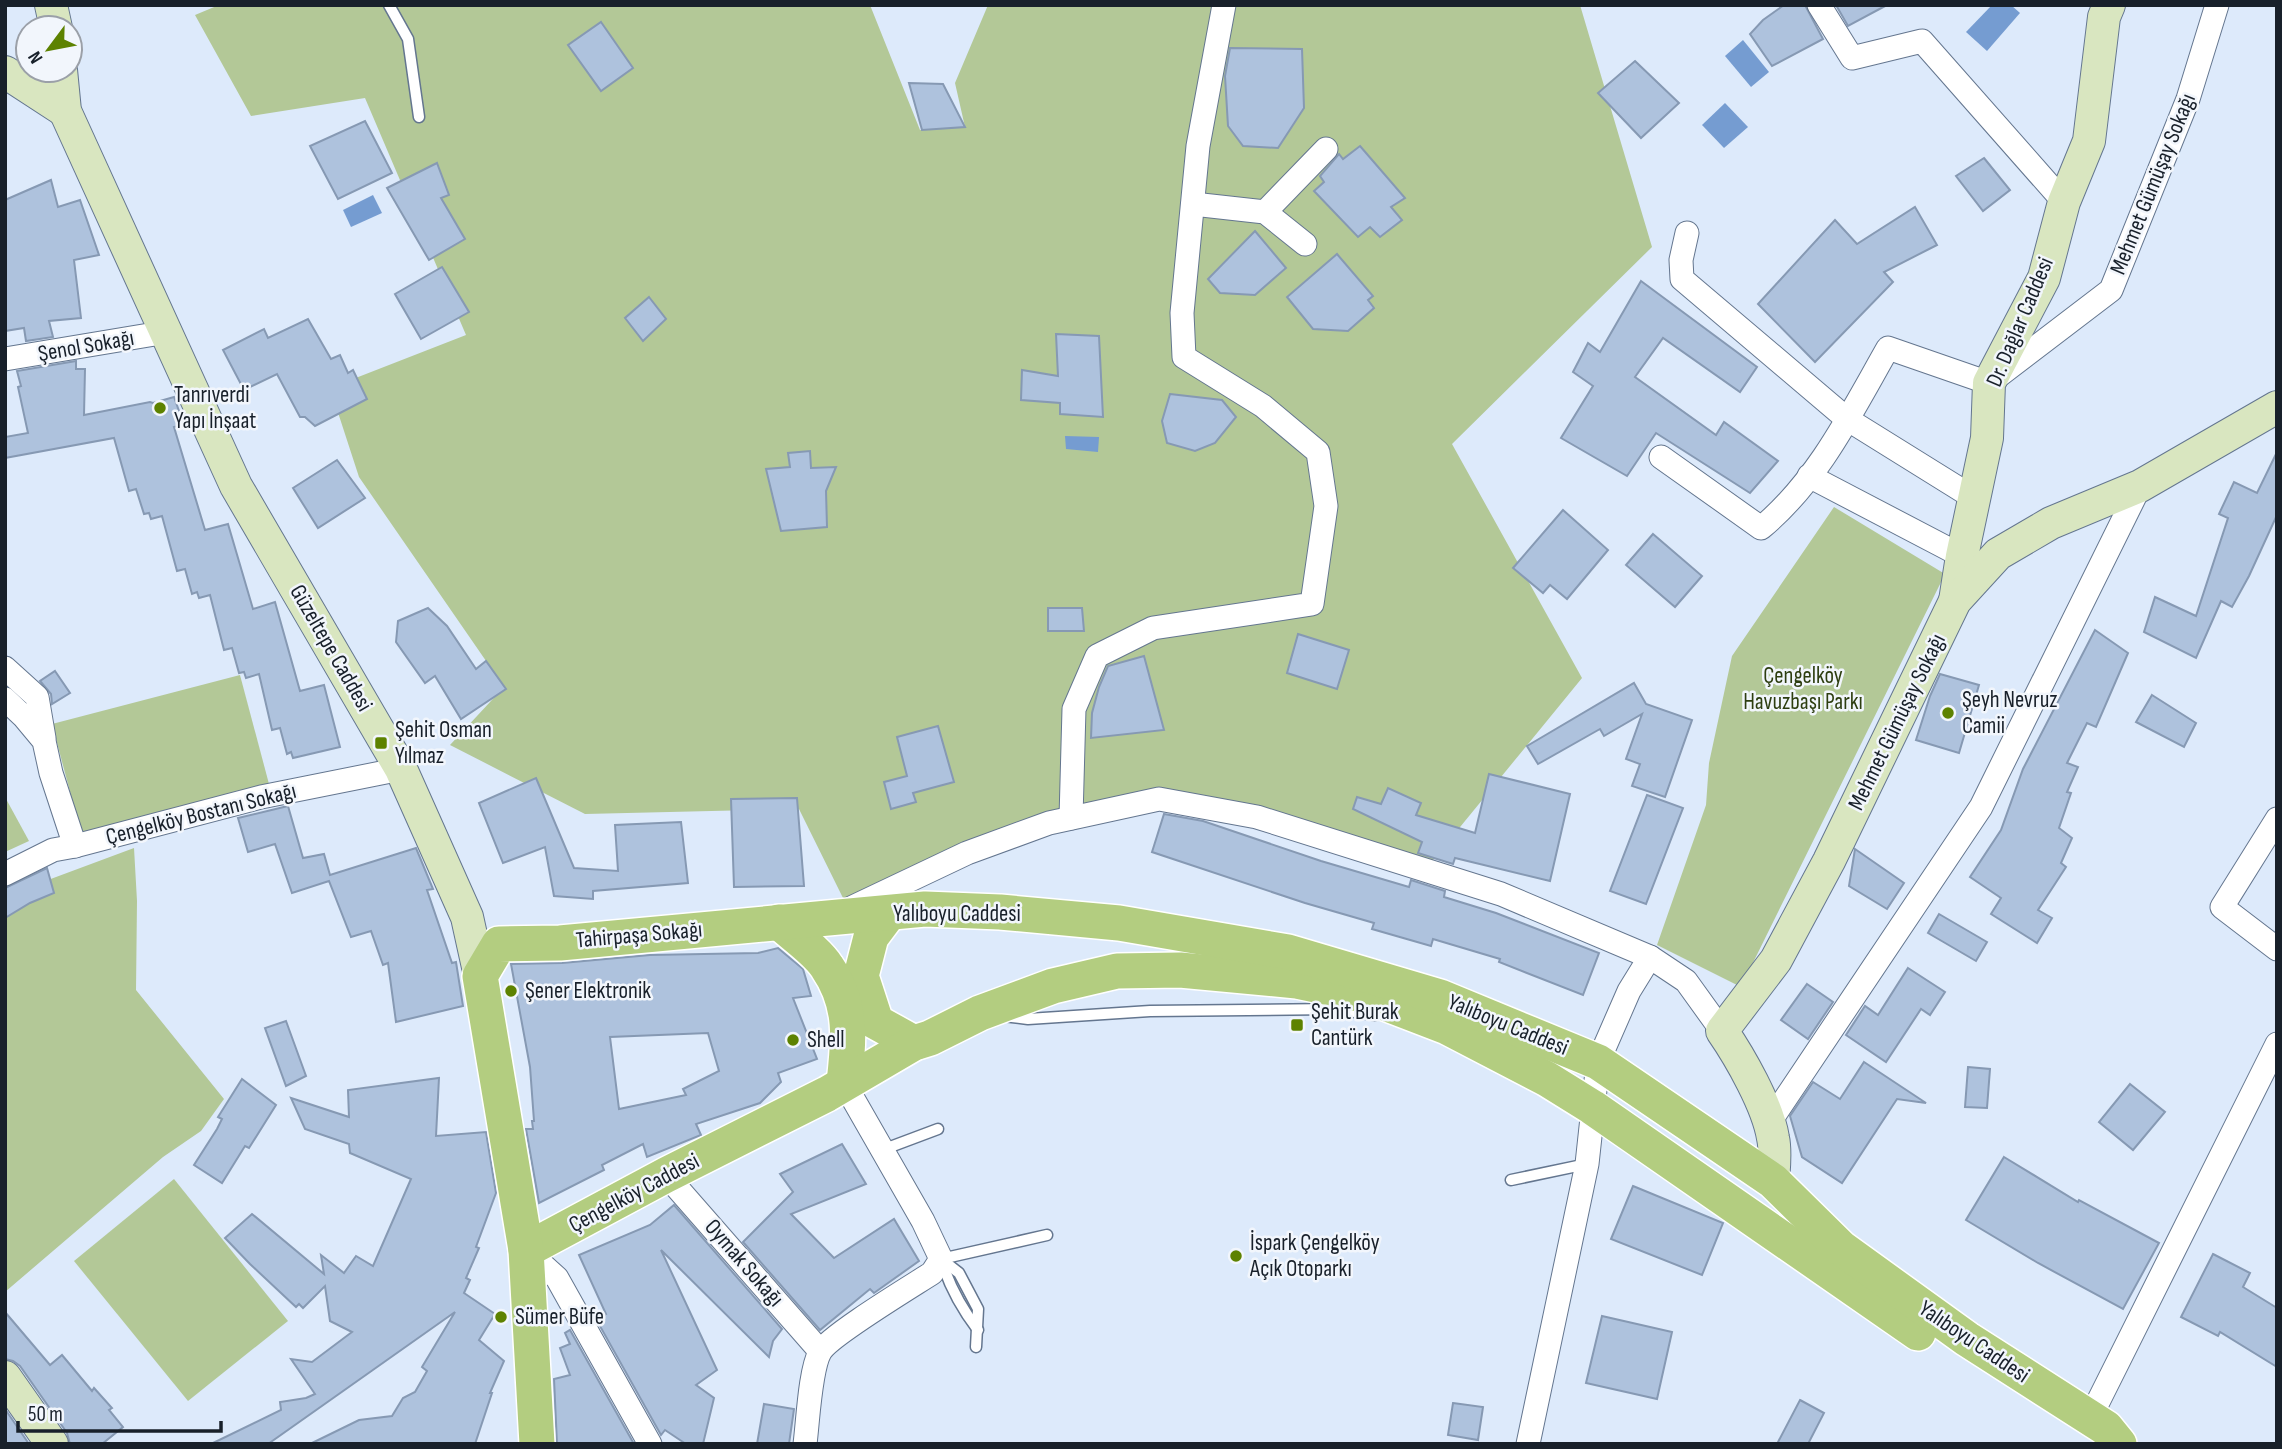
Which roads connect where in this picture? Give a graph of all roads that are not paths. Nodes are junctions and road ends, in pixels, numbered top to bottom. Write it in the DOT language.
graph roads {
  1 [pos="389,5"];
  2 [pos="1224,5"];
  3 [pos="1819,5"];
  4 [pos="2109,5"];
  5 [pos="2217,5"];
  6 [pos="5,72"];
  7 [pos="62,84"];
  8 [pos="65,111"];
  9 [pos="419,117"];
  10 [pos="1326,149"];
  11 [pos="2064,202"];
  12 [pos="1193,204"];
  13 [pos="1265,212"];
  14 [pos="1688,233"];
  15 [pos="1305,244"];
  16 [pos="167,332"];
  17 [pos="5,359"];
  18 [pos="1989,383"];
  19 [pos="2277,407"];
  20 [pos="1847,419"];
  21 [pos="1661,457"];
  22 [pos="1808,477"];
  23 [pos="2140,486"];
  24 [pos="1974,498"];
  25 [pos="1962,556"];
  26 [pos="1955,601"];
  27 [pos="5,668"];
  28 [pos="5,699"];
  29 [pos="44,741"];
  30 [pos="401,769"];
  31 [pos="1071,818"];
  32 [pos="2277,819"];
  33 [pos="75,846"];
  34 [pos="5,874"];
  35 [pos="888,913"];
  36 [pos="467,917"];
  37 [pos="832,917"];
  38 [pos="779,922"];
  39 [pos="499,943"];
  40 [pos="2277,949"];
  41 [pos="1650,957"];
  42 [pos="480,976"];
  43 [pos="1722,1031"];
  44 [pos="914,1043"];
  45 [pos="2277,1044"];
  46 [pos="1598,1062"];
  47 [pos="844,1083"];
  48 [pos="1592,1107"];
  49 [pos="1769,1124"];
  50 [pos="938,1129"];
  51 [pos="882,1150"];
  52 [pos="1587,1164"];
  53 [pos="666,1175"];
  54 [pos="1511,1180"];
  55 [pos="1773,1181"];
  56 [pos="1047,1235"];
  57 [pos="526,1250"];
  58 [pos="941,1259"];
  59 [pos="976,1347"];
  60 [pos="820,1351"];
  61 [pos="5,1377"];
  62 [pos="2090,1431"];
  63 [pos="52,1444"];
  64 [pos="537,1444"];
  65 [pos="650,1444"];
  66 [pos="805,1444"];
  67 [pos="1528,1444"];
  68 [pos="2119,1444"];
  1 -- 9 [label="lane"];
  2 -- 12 [label="street"];
  3 -- 11 [label="street"];
  4 -- 11 [label="street, Dr. Dağlar Caddesi"];
  5 -- 18 [label="street, Mehmet Gümüşay Sokağı"];
  6 -- 8 [label="street"];
  7 -- 8 [label="street"];
  8 -- 16 [label="street, Güzeltepe Caddesi"];
  10 -- 13 [label="street"];
  11 -- 18 [label="street, Dr. Dağlar Caddesi"];
  12 -- 13 [label="street"];
  12 -- 31 [label="street"];
  13 -- 15 [label="street"];
  14 -- 20 [label="street"];
  16 -- 17 [label="street, Şenol Sokağı"];
  16 -- 30 [label="street, Güzeltepe Caddesi"];
  18 -- 20 [label="street"];
  18 -- 24 [label="street, Dr. Dağlar Caddesi"];
  19 -- 23 [label="street, Mehmet Gümüşay Sokağı"];
  20 -- 22 [label="street"];
  20 -- 24 [label="street"];
  21 -- 22 [label="street"];
  22 -- 25 [label="street"];
  23 -- 26 [label="street, Mehmet Gümüşay Sokağı"];
  23 -- 49 [label="street"];
  24 -- 25 [label="street, Dr. Dağlar Caddesi"];
  25 -- 26 [label="street, Dr. Dağlar Caddesi"];
  26 -- 43 [label="street, Mehmet Gümüşay Sokağı"];
  27 -- 29 [label="street"];
  28 -- 29 [label="street"];
  29 -- 33 [label="street"];
  30 -- 33 [label="street, Çengelköy Bostanı Sokağı"];
  30 -- 36 [label="street, Güzeltepe Caddesi"];
  31 -- 37 [label="street"];
  31 -- 41 [label="street"];
  32 -- 40 [label="street"];
  33 -- 34 [label="street, Çengelköy Bostanı Sokağı"];
  35 -- 37 [label="main road, Yalıboyu Caddesi"];
  35 -- 44 [label="main road"];
  35 -- 46 [label="main road, Yalıboyu Caddesi"];
  36 -- 39 [label="street"];
  36 -- 42 [label="street, Güzeltepe Caddesi"];
  37 -- 38 [label="main road, Yalıboyu Caddesi"];
  38 -- 39 [label="main road, Tahirpaşa Sokağı"];
  38 -- 47 [label="main road"];
  39 -- 42 [label="main road"];
  41 -- 43 [label="street"];
  41 -- 46 [label="street"];
  42 -- 57 [label="main road, Güzeltepe Caddesi"];
  43 -- 49 [label="street"];
  44 -- 47 [label="main road, Çengelköy Caddesi"];
  44 -- 48 [label="main road, Yalıboyu Caddesi"];
  45 -- 62 [label="street"];
  46 -- 48 [label="street"];
  46 -- 55 [label="main road, Yalıboyu Caddesi"];
  47 -- 51 [label="street"];
  47 -- 53 [label="main road, Çengelköy Caddesi"];
  48 -- 52 [label="street"];
  48 -- 62 [label="main road, Yalıboyu Caddesi"];
  49 -- 55 [label="street"];
  50 -- 51 [label="lane"];
  51 -- 58 [label="street"];
  52 -- 54 [label="lane"];
  52 -- 67 [label="street"];
  53 -- 57 [label="main road, Çengelköy Caddesi"];
  53 -- 60 [label="street, Oymak Sokağı"];
  55 -- 62 [label="main road, Yalıboyu Caddesi"];
  56 -- 58 [label="lane"];
  57 -- 64 [label="main road"];
  57 -- 65 [label="street"];
  58 -- 59 [label="lane"];
  58 -- 60 [label="street"];
  60 -- 66 [label="street"];
  61 -- 63 [label="street"];
  62 -- 68 [label="main road, Yalıboyu Caddesi"];
}
